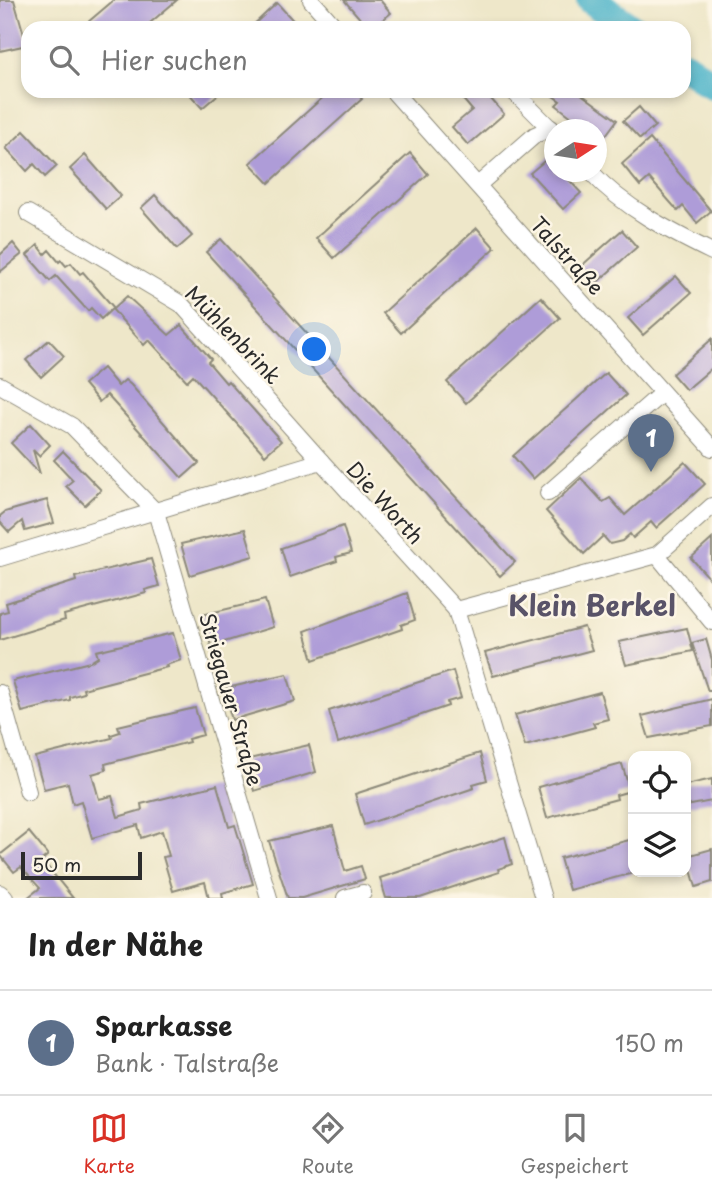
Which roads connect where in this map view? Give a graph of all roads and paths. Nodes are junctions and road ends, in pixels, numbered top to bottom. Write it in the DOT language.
graph roads {
  1 [pos="311,0"];
  2 [pos="330,21"];
  3 [pos="399,98"];
  4 [pos="520,98"];
  5 [pos="544,121"];
  6 [pos="544,132"];
  7 [pos="600,182"];
  8 [pos="478,185"];
  9 [pos="28,214"];
  10 [pos="712,252"];
  11 [pos="0,385"];
  12 [pos="662,393"];
  13 [pos="712,448"];
  14 [pos="320,461"];
  15 [pos="548,493"];
  16 [pos="712,506"];
  17 [pos="156,512"];
  18 [pos="657,555"];
  19 [pos="0,558"];
  20 [pos="456,610"];
  21 [pos="712,622"];
  22 [pos="0,693"];
  23 [pos="28,792"];
  24 [pos="0,893"];
  25 [pos="363,893"];
  26 [pos="5,898"];
  27 [pos="269,898"];
  28 [pos="345,898"];
  29 [pos="542,898"];
  1 -- 2 [label="street"];
  3 -- 8 [label="street, Talstraße"];
  4 -- 5 [label="street"];
  6 -- 8 [label="street"];
  7 -- 10 [label="street"];
  8 -- 12 [label="street, Talstraße"];
  9 -- 14 [label="street, Mühlenbrink"];
  11 -- 17 [label="street"];
  12 -- 13 [label="street, Talstraße"];
  12 -- 15 [label="street"];
  14 -- 17 [label="street, Die Worth"];
  14 -- 20 [label="street, Die Worth"];
  16 -- 18 [label="street"];
  17 -- 19 [label="street, Die Worth"];
  17 -- 27 [label="street, Striegauer Straße"];
  18 -- 20 [label="street"];
  18 -- 21 [label="street"];
  20 -- 29 [label="street"];
  22 -- 23 [label="street"];
  24 -- 26 [label="street"];
  25 -- 28 [label="street"];
}
